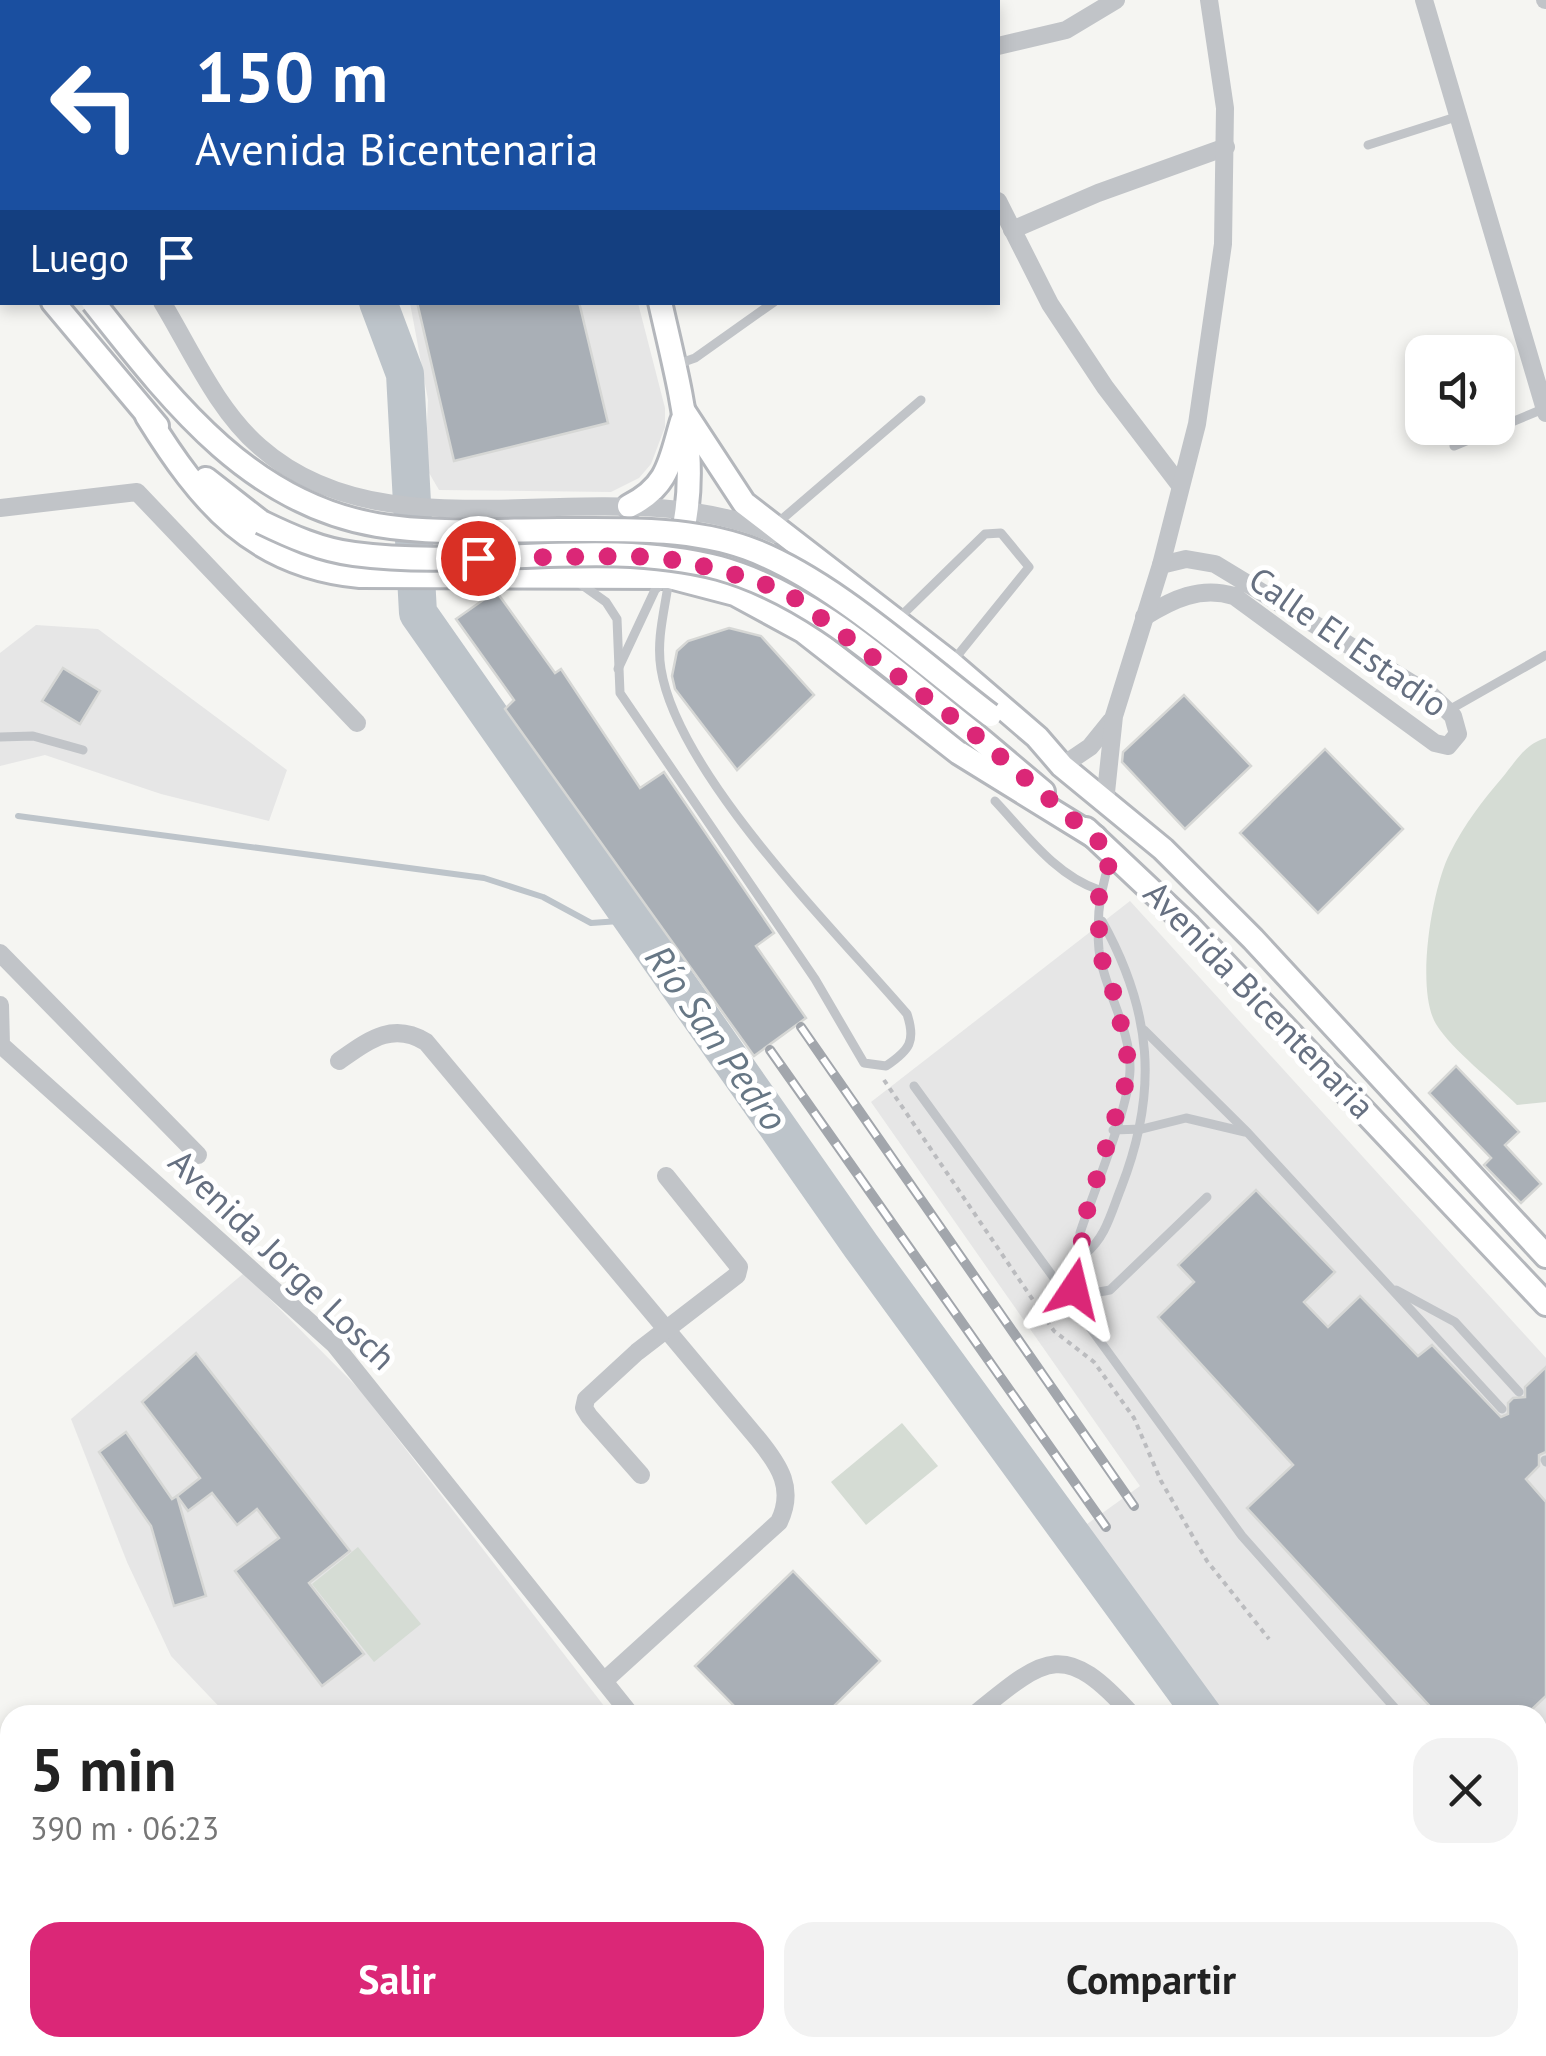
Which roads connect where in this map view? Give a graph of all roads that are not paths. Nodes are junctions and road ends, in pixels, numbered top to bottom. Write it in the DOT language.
graph roads {
  1 [pos="1116,0"];
  2 [pos="1209,0"];
  3 [pos="1424,0"];
  4 [pos="1000,46"];
  5 [pos="1459,116"];
  6 [pos="1368,144"];
  7 [pos="1226,147"];
  8 [pos="1000,205"];
  9 [pos="1012,230"];
  10 [pos="56,305"];
  11 [pos="95,305"];
  12 [pos="164,305"];
  13 [pos="661,305"];
  14 [pos="770,305"];
  15 [pos="674,365"];
  16 [pos="922,400"];
  17 [pos="1545,411"];
  18 [pos="685,412"];
  19 [pos="148,416"];
  20 [pos="1454,446"];
  21 [pos="1179,484"];
  22 [pos="629,506"];
  23 [pos="0,508"];
  24 [pos="690,511"];
  25 [pos="780,534"];
  26 [pos="1161,566"];
  27 [pos="670,576"];
  28 [pos="572,578"];
  29 [pos="1144,616"];
  30 [pos="896,621"];
  31 [pos="1546,655"];
  32 [pos="951,663"];
  33 [pos="617,671"];
  34 [pos="1449,710"];
  35 [pos="1114,716"];
  36 [pos="357,723"];
  37 [pos="0,737"];
  38 [pos="83,750"];
  39 [pos="1059,763"];
  40 [pos="996,801"];
  41 [pos="1106,802"];
  42 [pos="1095,837"];
  43 [pos="1113,854"];
  44 [pos="1099,890"];
  45 [pos="1101,919"];
  46 [pos="0,954"];
  47 [pos="0,1006"];
  48 [pos="1144,1030"];
  49 [pos="0,1045"];
  50 [pos="339,1061"];
  51 [pos="914,1086"];
  52 [pos="1113,1130"];
  53 [pos="1142,1130"];
  54 [pos="1248,1133"];
  55 [pos="198,1155"];
  56 [pos="666,1176"];
  57 [pos="1208,1197"];
  58 [pos="1085,1254"];
  59 [pos="1546,1256"];
  60 [pos="1390,1286"];
  61 [pos="1071,1300"];
  62 [pos="1546,1304"];
  63 [pos="668,1331"];
  64 [pos="1519,1392"];
  65 [pos="1502,1408"];
  66 [pos="641,1475"];
  67 [pos="604,1681"];
  68 [pos="623,1705"];
  69 [pos="986,1705"];
  70 [pos="1121,1705"];
  71 [pos="1392,1705"];
  1 -- 4 [label="street"];
  2 -- 7 [label="street"];
  3 -- 5 [label="street"];
  5 -- 6 [label="lane"];
  5 -- 17 [label="street"];
  7 -- 9 [label="street"];
  7 -- 21 [label="street"];
  8 -- 9 [label="street"];
  9 -- 21 [label="street"];
  10 -- 19 [label="street"];
  11 -- 39 [label="street, Avenida Bicentenaria, bridge"];
  12 -- 22 [label="street"];
  13 -- 15 [label="street"];
  14 -- 15 [label="lane"];
  15 -- 18 [label="street"];
  16 -- 25 [label="lane"];
  17 -- 20 [label="lane"];
  18 -- 22 [label="street"];
  18 -- 24 [label="street"];
  18 -- 25 [label="street"];
  19 -- 28 [label="street"];
  19 -- 42 [label="street, Avenida Bicentenaria, bridge"];
  21 -- 26 [label="street"];
  22 -- 24 [label="street"];
  23 -- 36 [label="street"];
  24 -- 25 [label="street"];
  24 -- 27 [label="street"];
  25 -- 30 [label="street"];
  26 -- 29 [label="street"];
  26 -- 34 [label="street, Calle El Estadio"];
  27 -- 28 [label="street"];
  27 -- 33 [label="lane"];
  27 -- 33 [label="lane"];
  27 -- 42 [label="street"];
  28 -- 33 [label="lane"];
  29 -- 34 [label="street, Calle El Estadio"];
  29 -- 35 [label="street"];
  30 -- 32 [label="street"];
  30 -- 32 [label="lane"];
  31 -- 34 [label="lane"];
  32 -- 39 [label="street"];
  35 -- 39 [label="street"];
  35 -- 41 [label="street"];
  37 -- 38 [label="lane"];
  39 -- 41 [label="street, Avenida Bicentenaria"];
  40 -- 44 [label="lane"];
  41 -- 59 [label="street, Avenida Bicentenaria"];
  42 -- 43 [label="street, Avenida Bicentenaria"];
  43 -- 44 [label="lane"];
  43 -- 62 [label="street, Avenida Bicentenaria"];
  44 -- 45 [label="lane"];
  45 -- 48 [label="lane"];
  45 -- 52 [label="lane"];
  46 -- 55 [label="street"];
  47 -- 49 [label="street, Avenida Jorge Losch"];
  48 -- 53 [label="lane"];
  48 -- 54 [label="lane"];
  49 -- 67 [label="street, Avenida Jorge Losch"];
  50 -- 63 [label="street"];
  51 -- 61 [label="lane"];
  52 -- 53 [label="lane"];
  52 -- 58 [label="lane"];
  53 -- 54 [label="lane"];
  53 -- 58 [label="lane"];
  54 -- 60 [label="lane"];
  56 -- 63 [label="street"];
  57 -- 61 [label="lane"];
  58 -- 61 [label="lane"];
  60 -- 64 [label="lane"];
  60 -- 65 [label="lane"];
  61 -- 71 [label="lane"];
  63 -- 66 [label="street"];
  63 -- 67 [label="street"];
  67 -- 68 [label="street, Avenida Jorge Losch"];
  69 -- 70 [label="street"];
}
